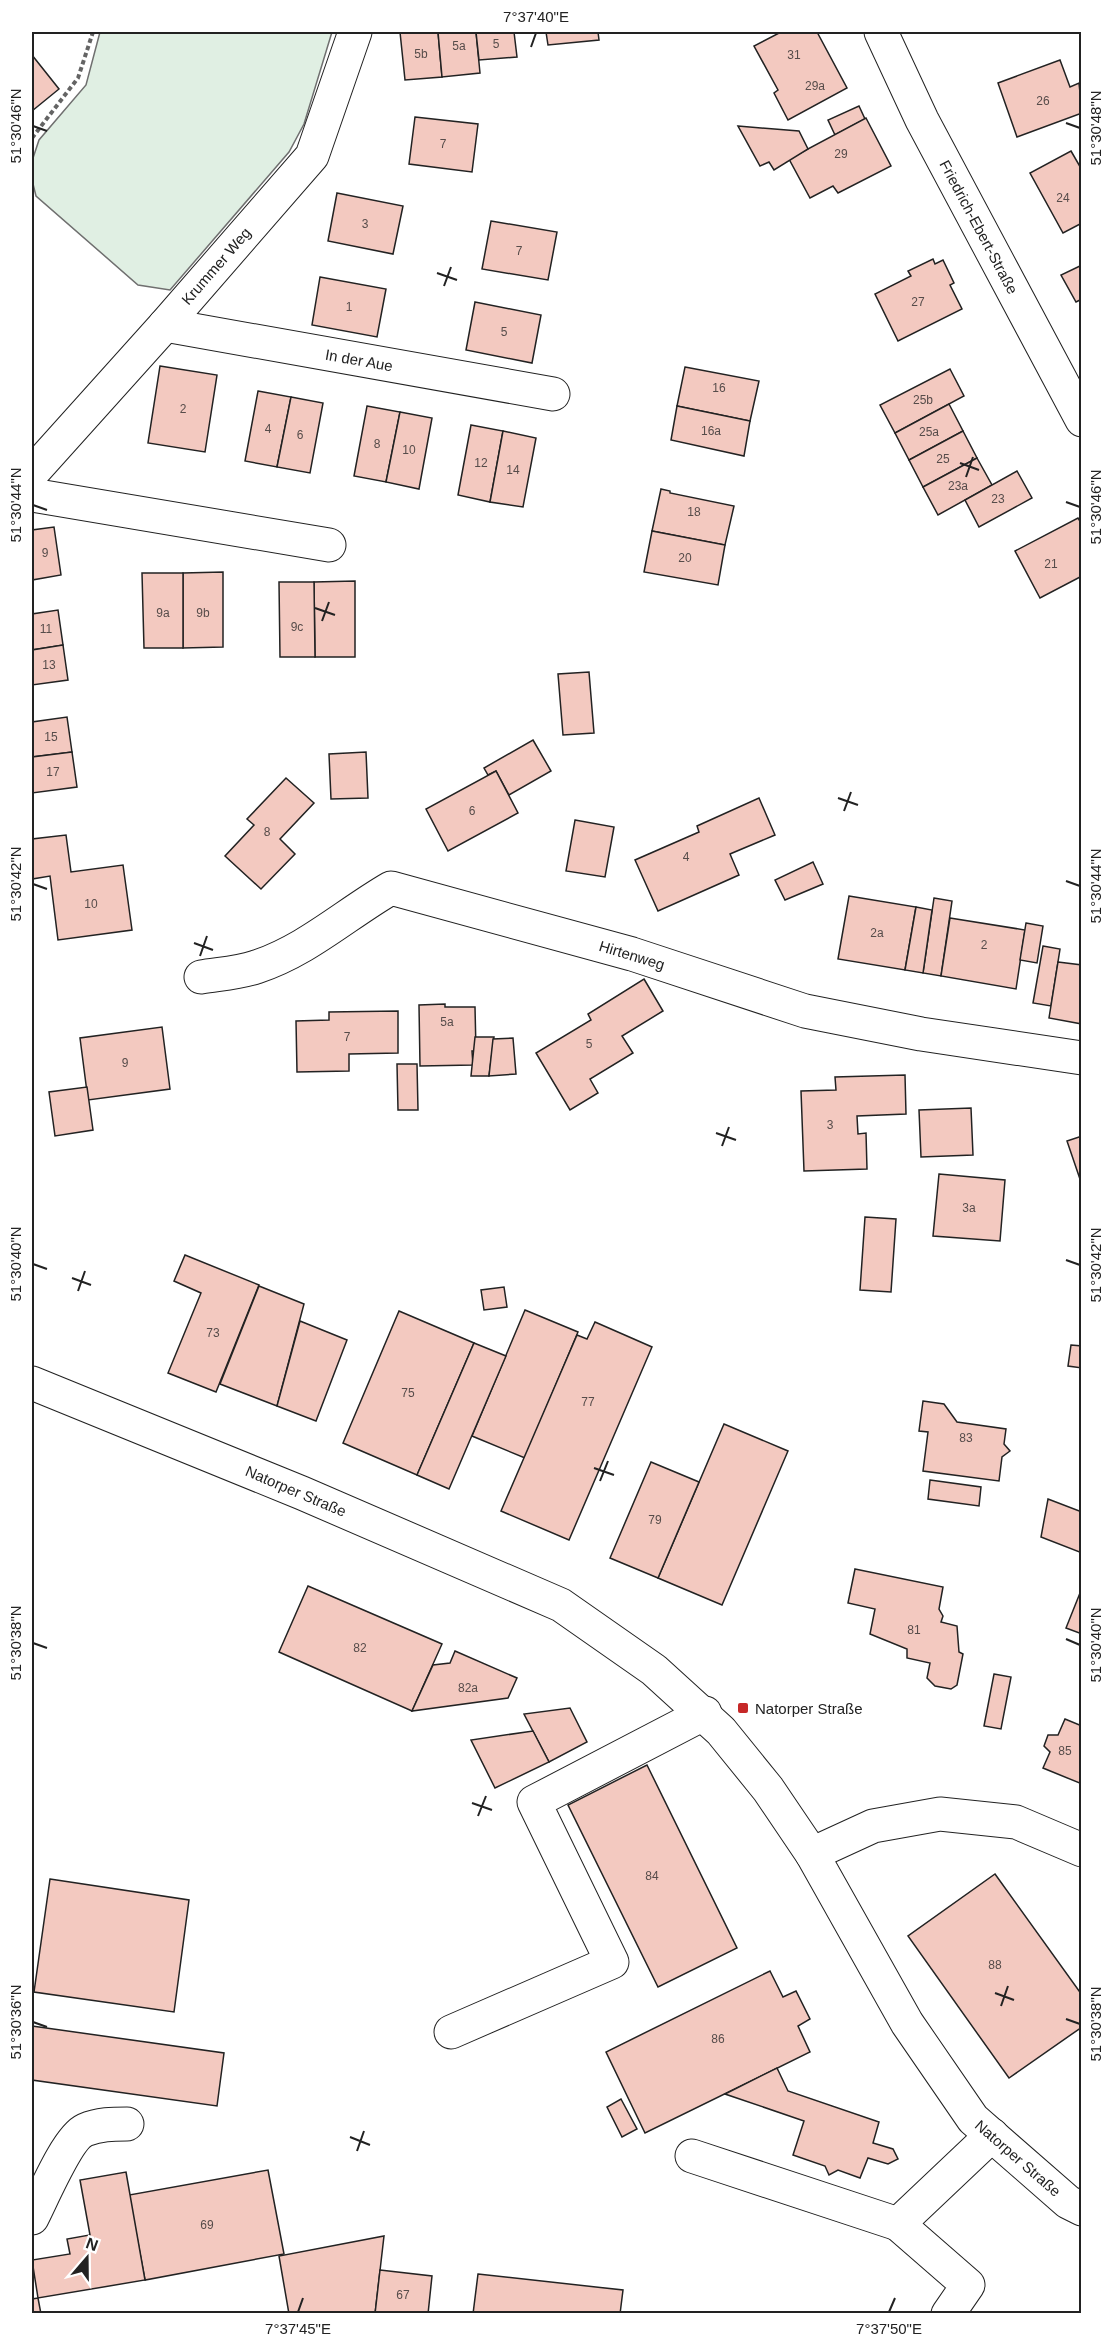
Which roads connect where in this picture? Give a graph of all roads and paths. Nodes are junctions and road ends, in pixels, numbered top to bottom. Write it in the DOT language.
graph roads {
  1 [pos="93,32"];
  2 [pos="355,32"];
  3 [pos="881,32"];
  4 [pos="32,138"];
  5 [pos="165,325"];
  6 [pos="553,394"];
  7 [pos="1082,420"];
  8 [pos="32,473"];
  9 [pos="32,495"];
  10 [pos="329,545"];
  11 [pos="201,977"];
  12 [pos="1082,1058"];
  13 [pos="32,1383"];
  14 [pos="705,1713"];
  15 [pos="1082,1850"];
  16 [pos="812,1854"];
  17 [pos="451,2032"];
  18 [pos="127,2124"];
  19 [pos="992,2135"];
  20 [pos="692,2156"];
  21 [pos="1082,2209"];
  22 [pos="32,2218"];
  23 [pos="898,2224"];
  24 [pos="948,2313"];
  1 -- 4 [label="path"];
  2 -- 5 [label="street, Krummer Weg"];
  3 -- 7 [label="street, Friedrich-Ebert-Straße"];
  5 -- 6 [label="street, In der Aue"];
  5 -- 8 [label="street, Krummer Weg"];
  9 -- 10 [label="street"];
  11 -- 12 [label="street, Hirtenweg"];
  13 -- 14 [label="street, Natorper Straße"];
  14 -- 16 [label="street, Natorper Straße"];
  14 -- 17 [label="street"];
  15 -- 16 [label="street"];
  16 -- 19 [label="street, Natorper Straße"];
  18 -- 22 [label="street"];
  19 -- 21 [label="street, Natorper Straße"];
  19 -- 23 [label="street"];
  20 -- 23 [label="street"];
  23 -- 24 [label="street"];
}
